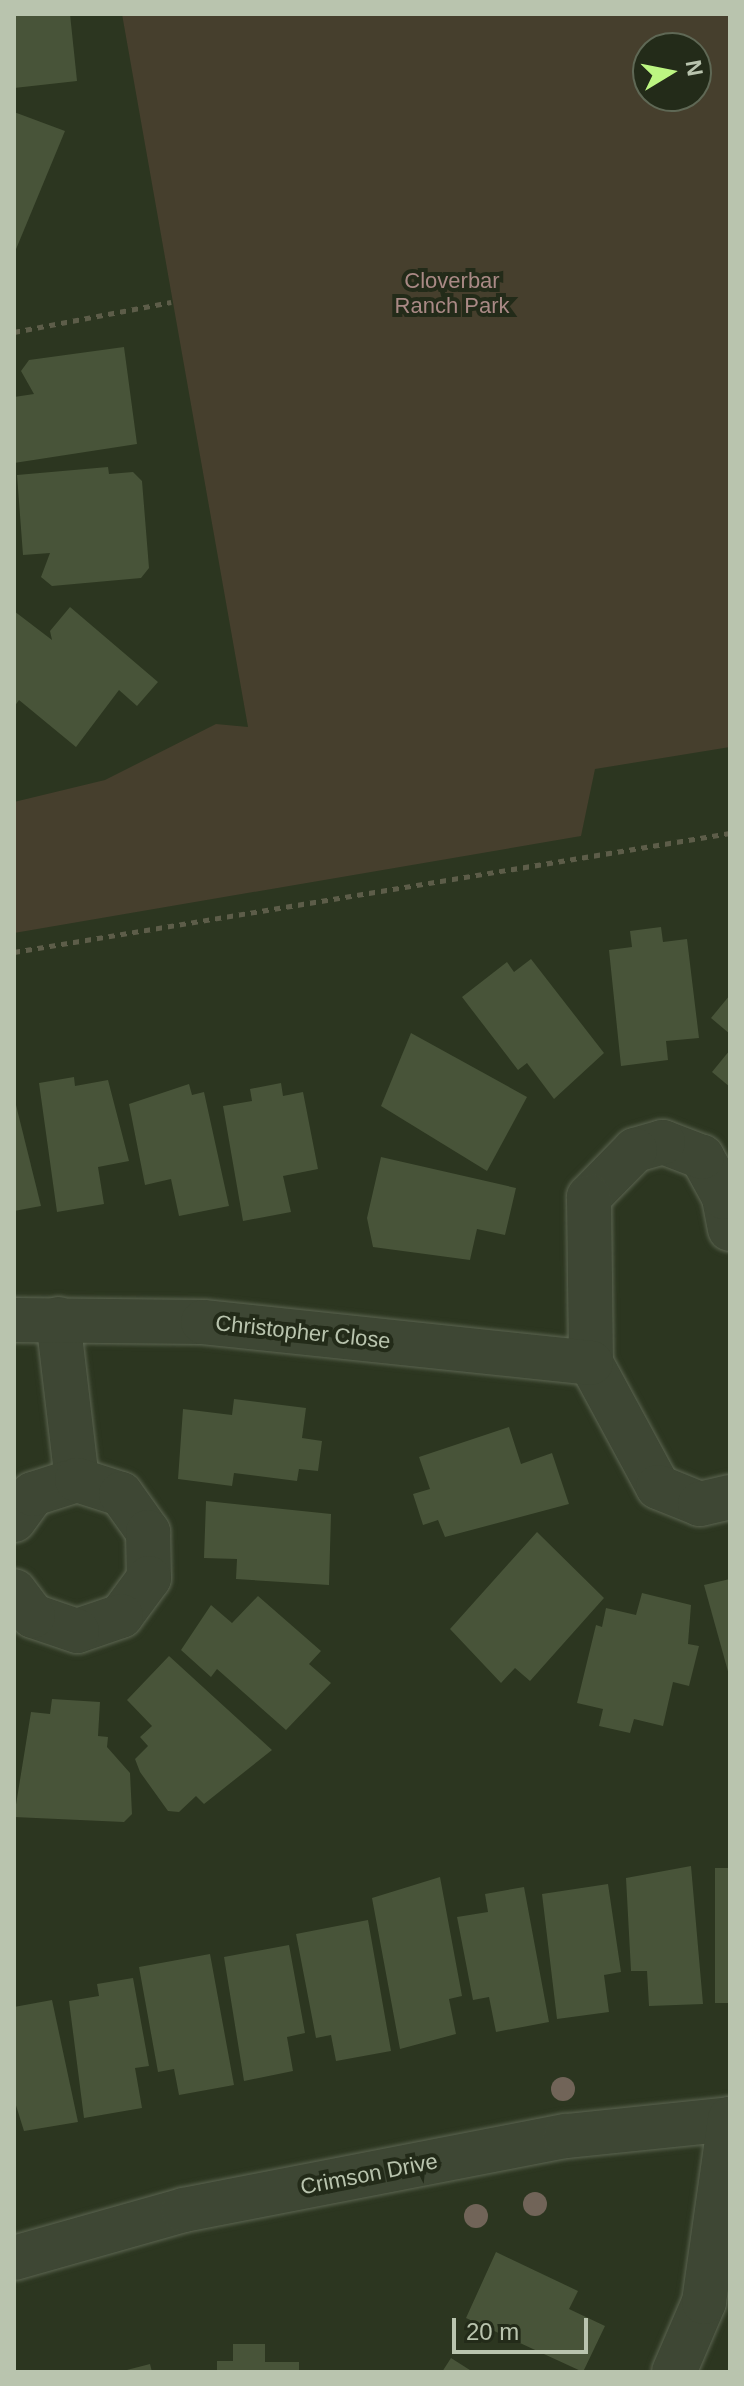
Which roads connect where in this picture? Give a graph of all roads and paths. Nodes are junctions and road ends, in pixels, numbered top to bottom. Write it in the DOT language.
graph roads {
  1 [pos="171,302"];
  2 [pos="14,332"];
  3 [pos="730,833"];
  4 [pos="14,952"];
  5 [pos="730,1229"];
  6 [pos="58,1319"];
  7 [pos="14,1320"];
  8 [pos="591,1363"];
  9 [pos="77,1480"];
  10 [pos="730,1497"];
  11 [pos="14,1520"];
  12 [pos="14,1591"];
  13 [pos="730,2119"];
  14 [pos="14,2258"];
  15 [pos="674,2372"];
  1 -- 2 [label="path"];
  3 -- 4 [label="path"];
  5 -- 8 [label="street"];
  6 -- 7 [label="street, Christopher Close"];
  6 -- 8 [label="street, Christopher Close"];
  6 -- 9 [label="street"];
  8 -- 10 [label="street"];
  9 -- 11 [label="street"];
  9 -- 12 [label="street"];
  13 -- 14 [label="street, Crimson Drive"];
  13 -- 15 [label="street"];
}
